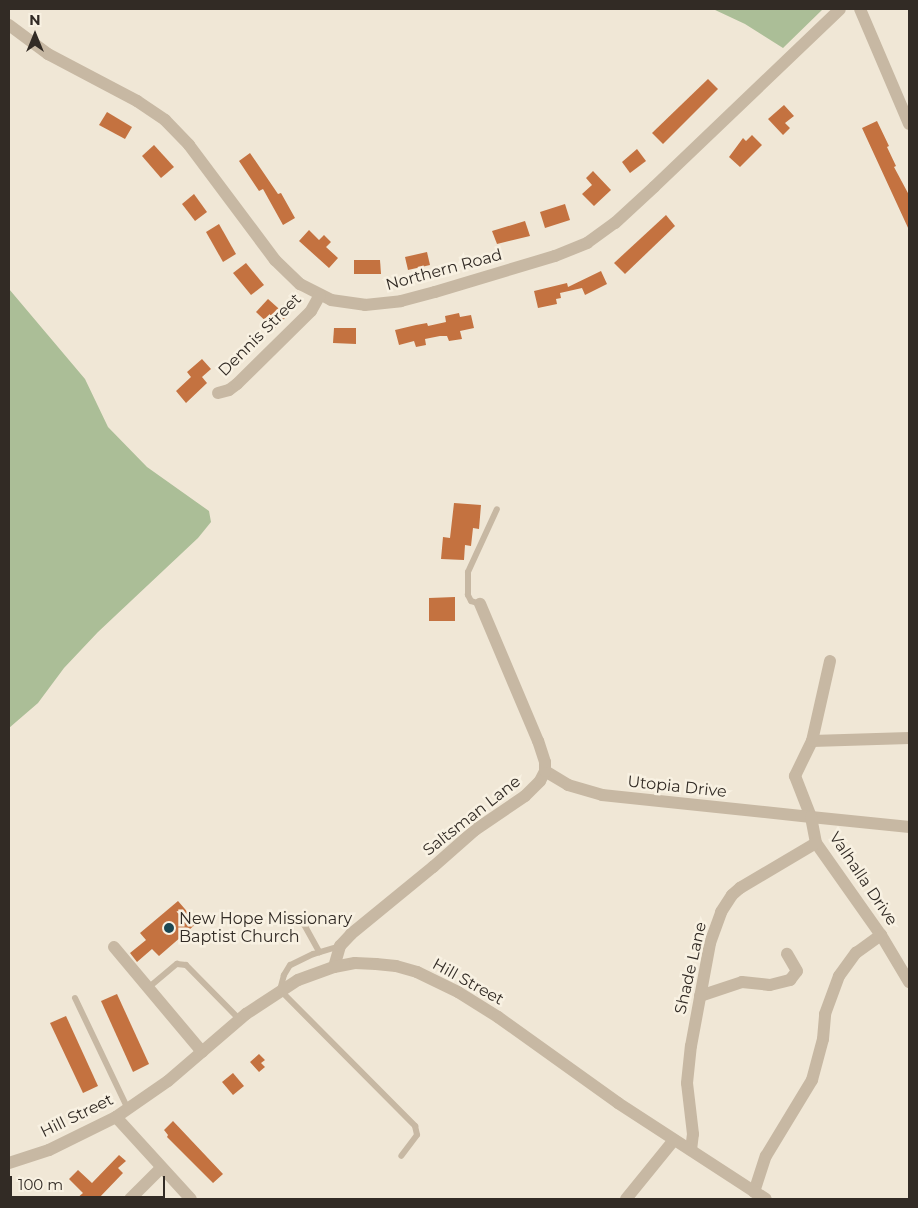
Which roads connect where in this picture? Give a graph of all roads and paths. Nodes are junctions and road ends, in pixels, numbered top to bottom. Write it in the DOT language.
graph roads {
  1 [pos="840,9"];
  2 [pos="860,9"];
  3 [pos="9,26"];
  4 [pos="909,124"];
  5 [pos="320,295"];
  6 [pos="218,393"];
  7 [pos="497,509"];
  8 [pos="480,604"];
  9 [pos="830,661"];
  10 [pos="909,738"];
  11 [pos="812,741"];
  12 [pos="544,772"];
  13 [pos="811,817"];
  14 [pos="909,827"];
  15 [pos="816,843"];
  16 [pos="301,919"];
  17 [pos="880,935"];
  18 [pos="114,946"];
  19 [pos="340,946"];
  20 [pos="319,952"];
  21 [pos="787,954"];
  22 [pos="334,967"];
  23 [pos="909,982"];
  24 [pos="148,988"];
  25 [pos="280,990"];
  26 [pos="700,996"];
  27 [pos="76,998"];
  28 [pos="240,1020"];
  29 [pos="202,1052"];
  30 [pos="128,1109"];
  31 [pos="116,1117"];
  32 [pos="674,1140"];
  33 [pos="691,1150"];
  34 [pos="402,1156"];
  35 [pos="9,1163"];
  36 [pos="161,1168"];
  37 [pos="754,1192"];
  38 [pos="130,1199"];
  39 [pos="191,1199"];
  40 [pos="626,1199"];
  41 [pos="766,1199"];
  1 -- 5 [label="street, Northern Road"];
  2 -- 4 [label="street"];
  3 -- 5 [label="street, Northern Road"];
  5 -- 6 [label="street, Dennis Street"];
  7 -- 8 [label="lane"];
  8 -- 12 [label="street"];
  9 -- 11 [label="street, Valhalla Drive"];
  10 -- 11 [label="street"];
  11 -- 13 [label="street, Valhalla Drive"];
  12 -- 13 [label="street, Utopia Drive"];
  12 -- 19 [label="street, Saltsman Lane"];
  13 -- 14 [label="street, Valhalla Drive"];
  13 -- 15 [label="street, Valhalla Drive"];
  15 -- 17 [label="street, Valhalla Drive"];
  15 -- 26 [label="street, Shade Lane"];
  16 -- 20 [label="lane"];
  17 -- 23 [label="street, Valhalla Drive"];
  17 -- 37 [label="street"];
  18 -- 24 [label="street"];
  19 -- 20 [label="lane"];
  19 -- 22 [label="street, Saltsman Lane"];
  20 -- 25 [label="lane"];
  21 -- 26 [label="street"];
  22 -- 25 [label="street, Hill Street"];
  22 -- 32 [label="street, Hill Street"];
  24 -- 28 [label="lane"];
  24 -- 29 [label="street"];
  25 -- 28 [label="street, Hill Street"];
  25 -- 34 [label="lane"];
  26 -- 33 [label="street, Shade Lane"];
  27 -- 30 [label="lane"];
  28 -- 29 [label="street, Hill Street"];
  29 -- 30 [label="street, Hill Street"];
  30 -- 31 [label="street, Hill Street"];
  31 -- 35 [label="street, Hill Street"];
  31 -- 36 [label="street"];
  32 -- 33 [label="street, Hill Street"];
  32 -- 40 [label="street"];
  33 -- 37 [label="street, Hill Street"];
  36 -- 38 [label="street"];
  36 -- 39 [label="street"];
  37 -- 41 [label="street, Hill Street"];
}
